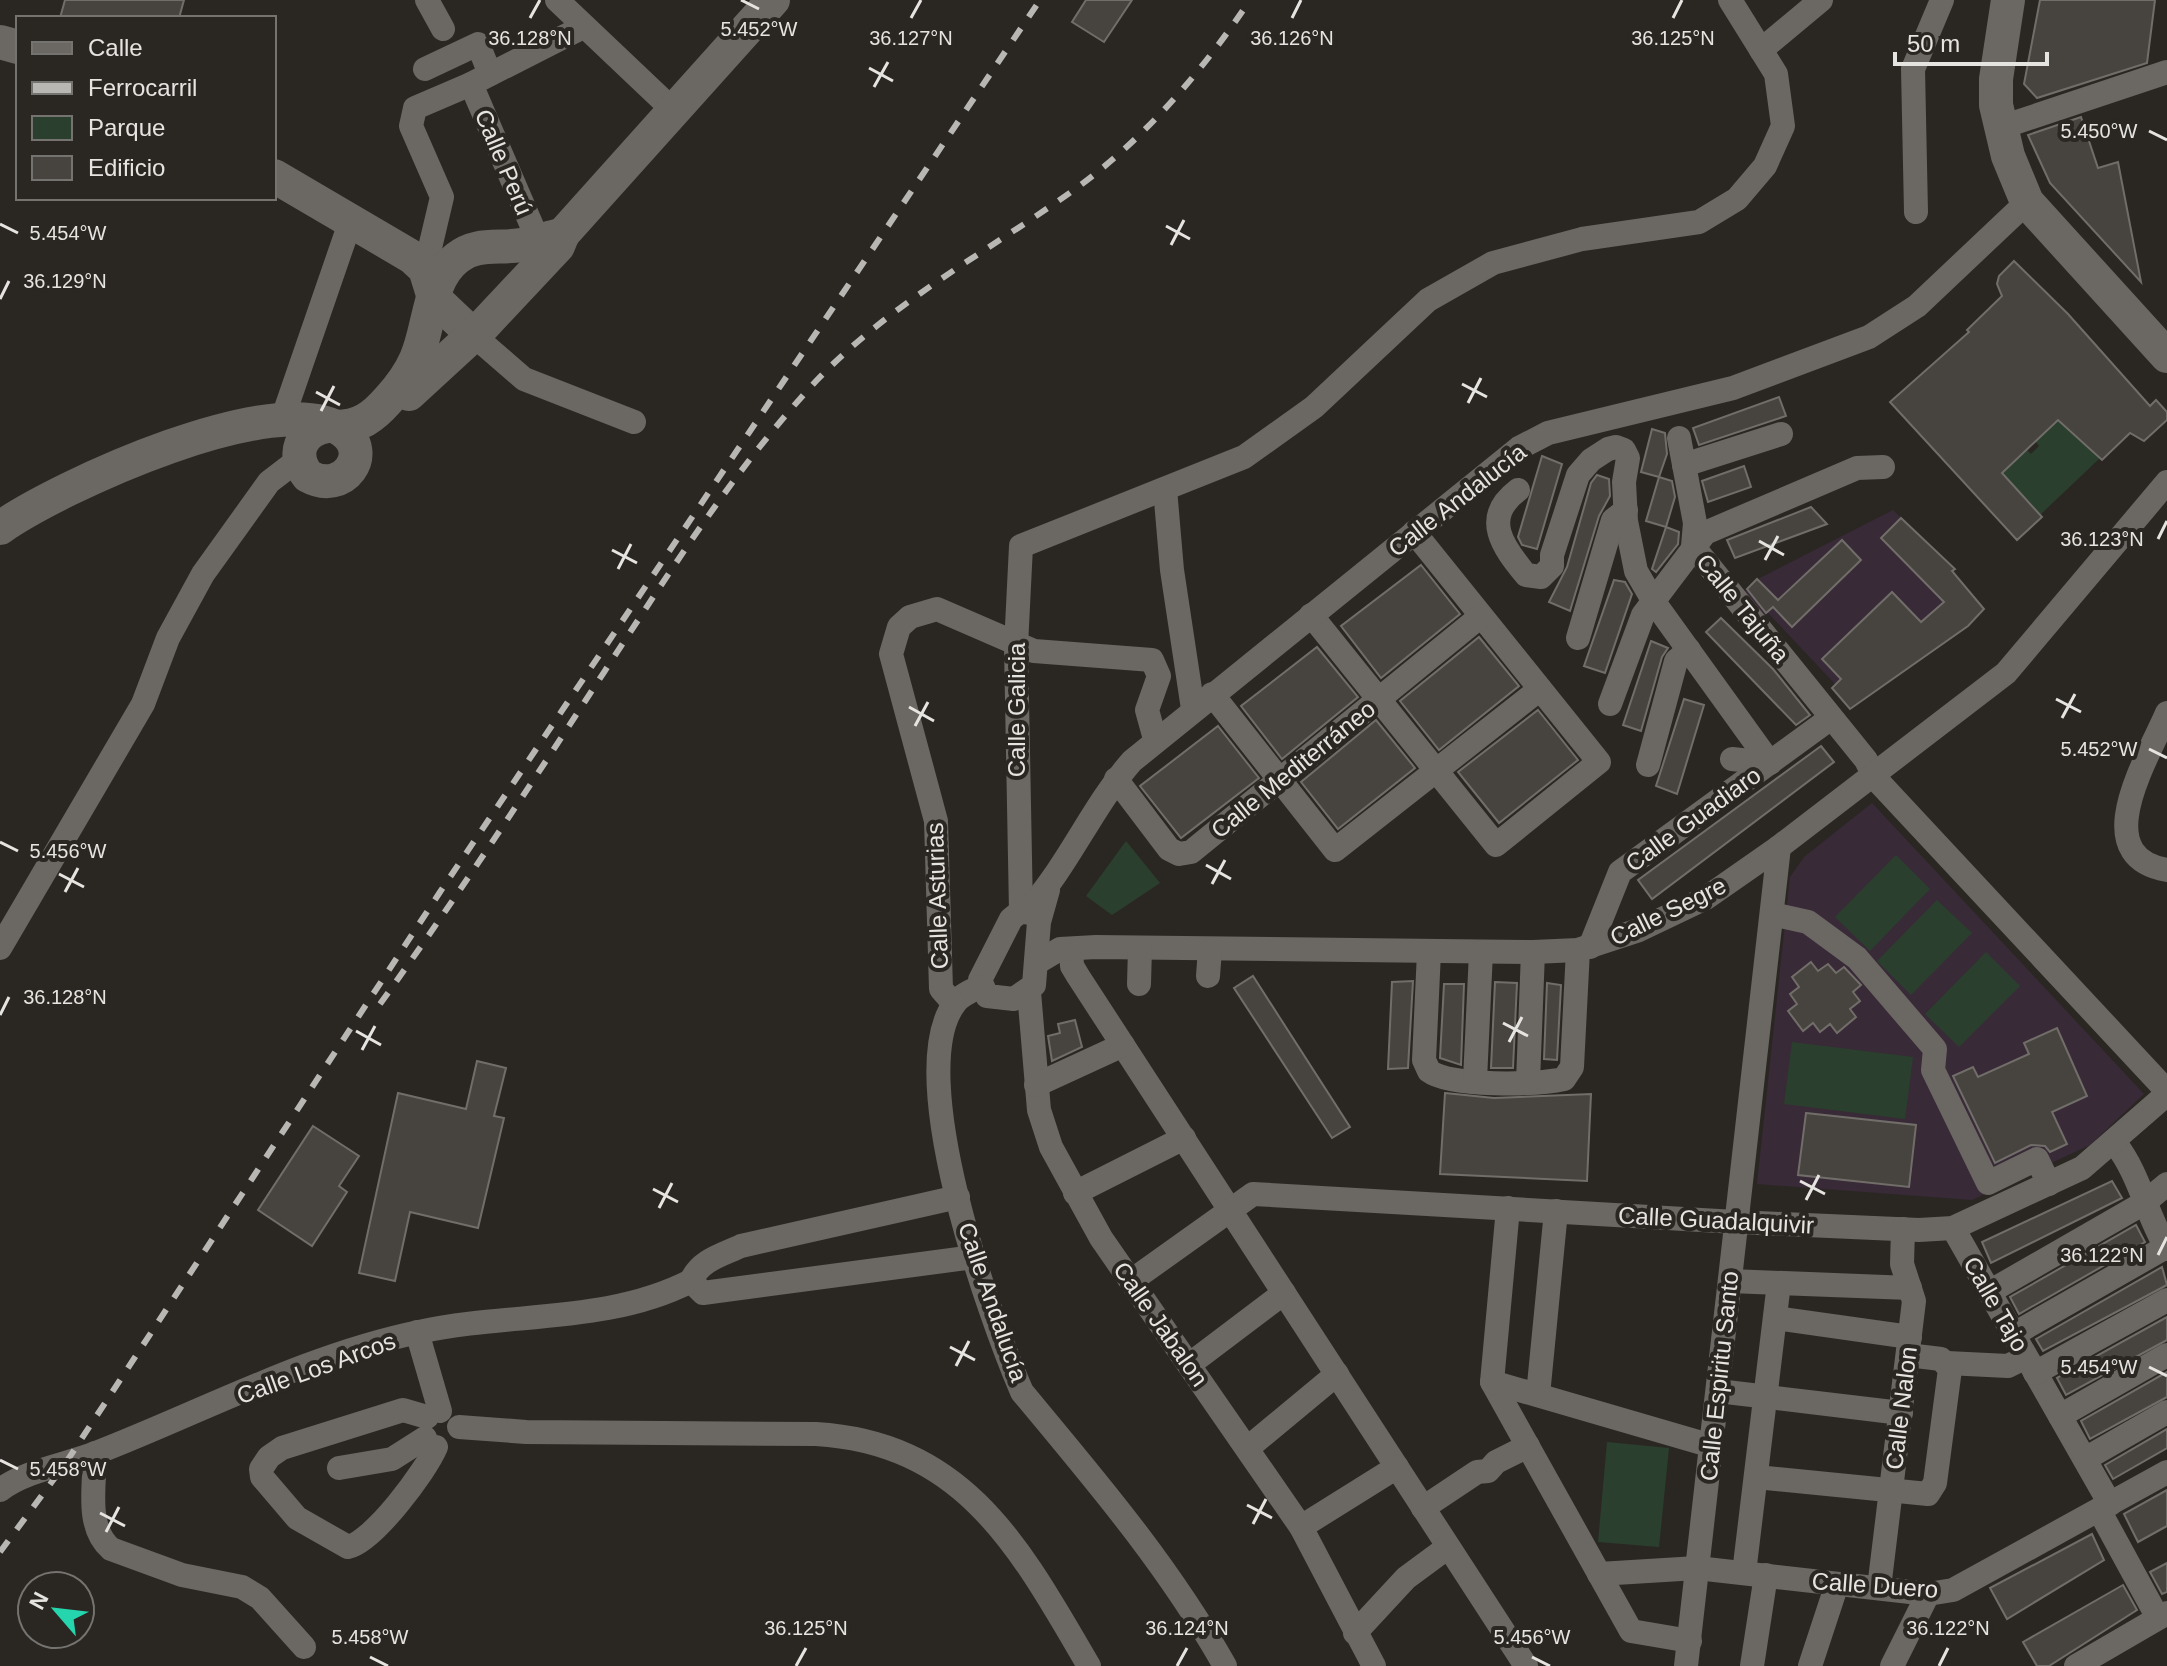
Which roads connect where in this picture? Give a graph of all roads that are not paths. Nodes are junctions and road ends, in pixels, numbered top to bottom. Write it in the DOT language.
graph roads {
  1 [pos="427,0"];
  2 [pos="557,0"];
  3 [pos="773,0"];
  4 [pos="1730,0"];
  5 [pos="1821,0"];
  6 [pos="1942,0"];
  7 [pos="2008,0"];
  8 [pos="583,27"];
  9 [pos="443,29"];
  10 [pos="1761,50"];
  11 [pos="425,69"];
  12 [pos="2167,72"];
  13 [pos="480,79"];
  14 [pos="674,111"];
  15 [pos="1999,128"];
  16 [pos="276,177"];
  17 [pos="2027,202"];
  18 [pos="1916,212"];
  19 [pos="351,220"];
  20 [pos="550,237"];
  21 [pos="500,247"];
  22 [pos="531,275"];
  23 [pos="429,283"];
  24 [pos="472,334"];
  25 [pos="2167,356"];
  26 [pos="285,410"];
  27 [pos="634,422"];
  28 [pos="1781,434"];
  29 [pos="339,436"];
  30 [pos="1679,438"];
  31 [pos="298,457"];
  32 [pos="1684,465"];
  33 [pos="1883,467"];
  34 [pos="2167,482"];
  35 [pos="1165,489"];
  36 [pos="1518,490"];
  37 [pos="1626,510"];
  38 [pos="0,528"];
  39 [pos="1414,532"];
  40 [pos="1693,546"];
  41 [pos="0,550"];
  42 [pos="1654,602"];
  43 [pos="1311,615"];
  44 [pos="1481,616"];
  45 [pos="1578,638"];
  46 [pos="1016,646"];
  47 [pos="1689,650"];
  48 [pos="1540,689"];
  49 [pos="1379,699"];
  50 [pos="1203,701"];
  51 [pos="1610,704"];
  52 [pos="2167,713"];
  53 [pos="1831,718"];
  54 [pos="1155,739"];
  55 [pos="1732,759"];
  56 [pos="1770,763"];
  57 [pos="1648,765"];
  58 [pos="1436,770"];
  59 [pos="1874,777"];
  60 [pos="1116,779"];
  61 [pos="1280,780"];
  62 [pos="1779,847"];
  63 [pos="2167,870"];
  64 [pos="1020,873"];
  65 [pos="1049,885"];
  66 [pos="1772,914"];
  67 [pos="1043,930"];
  68 [pos="4,935"];
  69 [pos="1140,948"];
  70 [pos="1210,949"];
  71 [pos="1584,949"];
  72 [pos="1429,952"];
  73 [pos="1481,952"];
  74 [pos="1533,952"];
  75 [pos="1208,976"];
  76 [pos="1139,984"];
  77 [pos="980,987"];
  78 [pos="1029,992"];
  79 [pos="954,1004"];
  80 [pos="1123,1045"];
  81 [pos="1475,1080"];
  82 [pos="1528,1082"];
  83 [pos="1036,1085"];
  84 [pos="2167,1092"];
  85 [pos="1184,1138"];
  86 [pos="2115,1143"];
  87 [pos="2133,1166"];
  88 [pos="2167,1182"];
  89 [pos="2049,1184"];
  90 [pos="1075,1193"];
  91 [pos="958,1197"];
  92 [pos="2144,1203"];
  93 [pos="1508,1208"];
  94 [pos="1231,1211"];
  95 [pos="1556,1211"];
  96 [pos="1736,1222"];
  97 [pos="1953,1228"];
  98 [pos="1903,1229"];
  99 [pos="2166,1248"];
  100 [pos="974,1257"];
  101 [pos="691,1281"];
  102 [pos="1131,1281"];
  103 [pos="1730,1281"];
  104 [pos="1779,1283"];
  105 [pos="1910,1288"];
  106 [pos="1989,1292"];
  107 [pos="1284,1293"];
  108 [pos="2167,1300"];
  109 [pos="1775,1318"];
  110 [pos="417,1332"];
  111 [pos="2014,1334"];
  112 [pos="1909,1346"];
  113 [pos="2167,1355"];
  114 [pos="1947,1363"];
  115 [pos="1190,1364"];
  116 [pos="2031,1365"];
  117 [pos="1337,1374"];
  118 [pos="1492,1382"];
  119 [pos="1718,1391"];
  120 [pos="1538,1395"];
  121 [pos="1765,1397"];
  122 [pos="2167,1412"];
  123 [pos="1901,1413"];
  124 [pos="2060,1416"];
  125 [pos="432,1428"];
  126 [pos="1528,1446"];
  127 [pos="1712,1446"];
  128 [pos="1249,1447"];
  129 [pos="95,1453"];
  130 [pos="2085,1459"];
  131 [pos="1397,1467"];
  132 [pos="339,1468"];
  133 [pos="2167,1472"];
  134 [pos="1756,1477"];
  135 [pos="0,1490"];
  136 [pos="1891,1492"];
  137 [pos="2105,1507"];
  138 [pos="1423,1508"];
  139 [pos="1301,1527"];
  140 [pos="1448,1547"];
  141 [pos="1697,1568"];
  142 [pos="1599,1574"];
  143 [pos="1755,1574"];
  144 [pos="1837,1584"];
  145 [pos="1879,1588"];
  146 [pos="1928,1594"];
  147 [pos="2162,1616"];
  148 [pos="1355,1633"];
  149 [pos="1690,1641"];
  150 [pos="304,1647"];
  151 [pos="1370,1663"];
  152 [pos="1089,1666"];
  153 [pos="1225,1666"];
  154 [pos="1526,1666"];
  155 [pos="1686,1666"];
  156 [pos="1752,1666"];
  157 [pos="1810,1666"];
  158 [pos="1892,1666"];
  159 [pos="2076,1666"];
  1 -- 9 [label="street"];
  2 -- 8 [label="street"];
  3 -- 14 [label="street"];
  4 -- 10 [label="street"];
  5 -- 10 [label="street"];
  6 -- 18 [label="street"];
  7 -- 15 [label="street"];
  8 -- 13 [label="street, Calle Perú"];
  8 -- 14 [label="street"];
  10 -- 35 [label="street"];
  11 -- 13 [label="street, Calle Perú"];
  12 -- 15 [label="street"];
  13 -- 20 [label="street, Calle Perú"];
  13 -- 23 [label="street, Calle Perú"];
  14 -- 20 [label="street"];
  15 -- 17 [label="street"];
  16 -- 19 [label="street"];
  17 -- 25 [label="street"];
  17 -- 39 [label="street, Calle Andalucía"];
  19 -- 23 [label="street"];
  19 -- 26 [label="street"];
  20 -- 21 [label="street"];
  20 -- 22 [label="street"];
  21 -- 22 [label="street"];
  21 -- 23 [label="street"];
  22 -- 24 [label="street"];
  23 -- 24 [label="street"];
  23 -- 29 [label="street"];
  24 -- 27 [label="street"];
  24 -- 29 [label="street"];
  26 -- 29 [label="street"];
  26 -- 38 [label="street"];
  28 -- 32 [label="street"];
  29 -- 31 [label="street"];
  29 -- 31 [label="street"];
  30 -- 32 [label="street, Calle Tajuña"];
  31 -- 41 [label="street"];
  31 -- 68 [label="street"];
  32 -- 40 [label="street, Calle Tajuña"];
  33 -- 40 [label="street"];
  34 -- 59 [label="street, Calle Segre"];
  35 -- 46 [label="street, Calle Galicia"];
  35 -- 50 [label="street"];
  36 -- 37 [label="street"];
  37 -- 42 [label="street"];
  37 -- 45 [label="street"];
  39 -- 43 [label="street, Calle Andalucía"];
  39 -- 44 [label="street"];
  40 -- 42 [label="street"];
  40 -- 53 [label="street, Calle Tajuña"];
  42 -- 47 [label="street"];
  42 -- 51 [label="street"];
  43 -- 49 [label="street"];
  43 -- 50 [label="street, Calle Andalucía"];
  44 -- 48 [label="street"];
  44 -- 49 [label="street, Calle Mediterráneo"];
  46 -- 54 [label="street"];
  46 -- 64 [label="street, Calle Galicia"];
  46 -- 79 [label="street, Calle Asturias"];
  47 -- 56 [label="street"];
  47 -- 57 [label="street"];
  48 -- 58 [label="street"];
  48 -- 58 [label="street"];
  49 -- 58 [label="street"];
  49 -- 61 [label="street, Calle Mediterráneo"];
  50 -- 54 [label="street, Calle Andalucía"];
  50 -- 61 [label="street"];
  52 -- 63 [label="street"];
  53 -- 56 [label="street, Calle Guadiaro"];
  53 -- 59 [label="street, Calle Tajuña"];
  54 -- 60 [label="street, Calle Andalucía"];
  55 -- 56 [label="street"];
  56 -- 71 [label="street, Calle Guadiaro"];
  58 -- 61 [label="street"];
  59 -- 62 [label="street, Calle Segre"];
  59 -- 84 [label="street, Calle Tajuña"];
  60 -- 61 [label="street, Calle Mediterráneo"];
  60 -- 65 [label="street, Calle Andalucía"];
  62 -- 66 [label="street, Calle Espiritu Santo"];
  62 -- 71 [label="street, Calle Segre"];
  64 -- 65 [label="street"];
  64 -- 67 [label="street, Calle Galicia"];
  65 -- 67 [label="street, Calle Andalucía"];
  66 -- 89 [label="street"];
  66 -- 96 [label="street, Calle Espiritu Santo"];
  67 -- 69 [label="street, Calle Segre"];
  67 -- 77 [label="street, Calle Andalucía"];
  67 -- 78 [label="street, Calle Segre"];
  67 -- 80 [label="street, Calle Galicia"];
  69 -- 70 [label="street, Calle Segre"];
  69 -- 76 [label="street"];
  70 -- 72 [label="street, Calle Segre"];
  70 -- 75 [label="street"];
  71 -- 74 [label="street, Calle Segre"];
  71 -- 82 [label="street, Calle Guadiaro"];
  72 -- 73 [label="street, Calle Segre"];
  72 -- 81 [label="street"];
  73 -- 74 [label="street, Calle Segre"];
  73 -- 81 [label="street"];
  74 -- 82 [label="street"];
  77 -- 78 [label="street"];
  77 -- 79 [label="street"];
  78 -- 83 [label="street, Calle Jabalon"];
  79 -- 91 [label="street, Calle Andalucía"];
  80 -- 83 [label="street"];
  80 -- 85 [label="street, Calle Galicia"];
  81 -- 82 [label="street"];
  83 -- 90 [label="street, Calle Jabalon"];
  84 -- 86 [label="street, Calle Guadalquivir"];
  85 -- 90 [label="street"];
  85 -- 94 [label="street, Calle Galicia"];
  86 -- 87 [label="street"];
  86 -- 89 [label="street, Calle Guadalquivir"];
  87 -- 88 [label="street"];
  87 -- 92 [label="street"];
  88 -- 92 [label="street"];
  89 -- 97 [label="street, Calle Guadalquivir"];
  90 -- 102 [label="street, Calle Jabalon"];
  91 -- 100 [label="street, Calle Andalucía"];
  91 -- 101 [label="street, Calle Los Arcos"];
  92 -- 99 [label="street"];
  92 -- 106 [label="street"];
  93 -- 94 [label="street, Calle Guadalquivir"];
  93 -- 95 [label="street, Calle Guadalquivir"];
  93 -- 118 [label="street"];
  94 -- 102 [label="street, Calle Guadalquivir"];
  94 -- 107 [label="street, Calle Galicia"];
  95 -- 96 [label="street, Calle Guadalquivir"];
  95 -- 120 [label="street"];
  96 -- 98 [label="street, Calle Guadalquivir"];
  96 -- 103 [label="street, Calle Espiritu Santo"];
  97 -- 98 [label="street, Calle Guadalquivir"];
  97 -- 106 [label="street, Calle Tajo"];
  98 -- 105 [label="street, Calle Nalon"];
  99 -- 111 [label="street"];
  100 -- 101 [label="street"];
  100 -- 153 [label="street, Calle Andalucía"];
  101 -- 110 [label="street, Calle Los Arcos"];
  102 -- 115 [label="street, Calle Jabalon"];
  103 -- 104 [label="street"];
  103 -- 119 [label="street, Calle Espiritu Santo"];
  104 -- 105 [label="street"];
  104 -- 109 [label="street"];
  105 -- 112 [label="street, Calle Nalon"];
  106 -- 111 [label="street, Calle Tajo"];
  107 -- 115 [label="street"];
  107 -- 117 [label="street, Calle Galicia"];
  108 -- 116 [label="street"];
  109 -- 112 [label="street"];
  109 -- 121 [label="street"];
  110 -- 125 [label="street"];
  110 -- 129 [label="street, Calle Los Arcos"];
  111 -- 116 [label="street, Calle Tajo"];
  112 -- 114 [label="street"];
  112 -- 123 [label="street, Calle Nalon"];
  113 -- 124 [label="street"];
  114 -- 116 [label="street"];
  114 -- 136 [label="street"];
  115 -- 128 [label="street, Calle Jabalon"];
  116 -- 124 [label="street, Calle Tajo"];
  117 -- 128 [label="street"];
  117 -- 131 [label="street, Calle Galicia"];
  118 -- 120 [label="street"];
  118 -- 126 [label="street"];
  119 -- 121 [label="street"];
  119 -- 127 [label="street, Calle Espiritu Santo"];
  120 -- 127 [label="street"];
  121 -- 123 [label="street"];
  121 -- 134 [label="street"];
  122 -- 130 [label="street"];
  123 -- 136 [label="street, Calle Nalon"];
  124 -- 130 [label="street, Calle Tajo"];
  125 -- 125 [label="street"];
  125 -- 132 [label="street"];
  125 -- 152 [label="street"];
  126 -- 138 [label="street"];
  126 -- 142 [label="street"];
  127 -- 141 [label="street, Calle Espiritu Santo"];
  128 -- 139 [label="street, Calle Jabalon"];
  129 -- 135 [label="street, Calle Los Arcos"];
  129 -- 150 [label="street"];
  130 -- 137 [label="street, Calle Tajo"];
  131 -- 138 [label="street, Calle Galicia"];
  131 -- 139 [label="street"];
  133 -- 137 [label="street, Calle Duero"];
  134 -- 136 [label="street"];
  134 -- 143 [label="street"];
  136 -- 145 [label="street, Calle Nalon"];
  137 -- 146 [label="street, Calle Duero"];
  137 -- 147 [label="street, Calle Tajo"];
  138 -- 140 [label="street, Calle Galicia"];
  139 -- 148 [label="street, Calle Jabalon"];
  140 -- 148 [label="street"];
  140 -- 154 [label="street, Calle Galicia"];
  141 -- 142 [label="street, Calle Duero"];
  141 -- 143 [label="street, Calle Duero"];
  141 -- 149 [label="street, Calle Espiritu Santo"];
  142 -- 149 [label="street"];
  143 -- 144 [label="street, Calle Duero"];
  143 -- 156 [label="street"];
  144 -- 145 [label="street, Calle Duero"];
  144 -- 157 [label="street"];
  145 -- 146 [label="street, Calle Duero"];
  146 -- 158 [label="street"];
  147 -- 159 [label="street"];
  148 -- 151 [label="street, Calle Jabalon"];
  149 -- 155 [label="street, Calle Espiritu Santo"];
}
